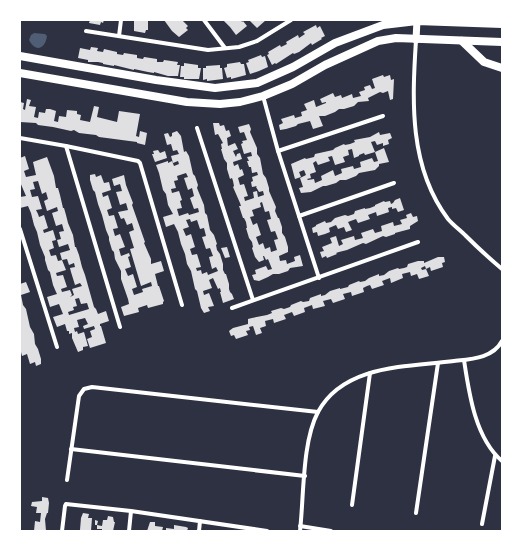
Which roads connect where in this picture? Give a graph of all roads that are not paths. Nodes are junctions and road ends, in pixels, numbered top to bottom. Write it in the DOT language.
graph roads {
  1 [pos="121,20"];
  2 [pos="204,20"];
  3 [pos="290,20"];
  4 [pos="416,21"];
  5 [pos="502,24"];
  6 [pos="86,30"];
  7 [pos="119,36"];
  8 [pos="416,40"];
  9 [pos="462,41"];
  10 [pos="502,42"];
  11 [pos="225,48"];
  12 [pos="20,56"];
  13 [pos="502,68"];
  14 [pos="20,72"];
  15 [pos="262,96"];
  16 [pos="383,116"];
  17 [pos="197,128"];
  18 [pos="20,138"];
  19 [pos="66,146"];
  20 [pos="278,151"];
  21 [pos="394,183"];
  22 [pos="300,216"];
  23 [pos="20,229"];
  24 [pos="418,242"];
  25 [pos="502,269"];
  26 [pos="319,278"];
  27 [pos="253,300"];
  28 [pos="182,305"];
  29 [pos="232,308"];
  30 [pos="120,327"];
  31 [pos="502,341"];
  32 [pos="57,347"];
  33 [pos="464,360"];
  34 [pos="438,363"];
  35 [pos="370,373"];
  36 [pos="318,412"];
  37 [pos="71,448"];
  38 [pos="495,456"];
  39 [pos="502,461"];
  40 [pos="305,476"];
  41 [pos="67,480"];
  42 [pos="352,505"];
  43 [pos="131,511"];
  44 [pos="416,513"];
  45 [pos="200,521"];
  46 [pos="482,524"];
  47 [pos="300,526"];
  48 [pos="62,531"];
  49 [pos="129,531"];
  50 [pos="199,531"];
  51 [pos="267,531"];
  52 [pos="300,531"];
  53 [pos="331,531"];
  1 -- 7 [label="street"];
  2 -- 11 [label="street"];
  3 -- 11 [label="street"];
  4 -- 5 [label="main road"];
  4 -- 8 [label="street"];
  4 -- 12 [label="main road"];
  6 -- 7 [label="street"];
  7 -- 11 [label="street"];
  8 -- 9 [label="main road"];
  8 -- 15 [label="main road"];
  8 -- 25 [label="street"];
  9 -- 10 [label="main road"];
  9 -- 13 [label="main road"];
  14 -- 15 [label="main road"];
  15 -- 20 [label="street"];
  16 -- 20 [label="street"];
  17 -- 27 [label="street"];
  18 -- 19 [label="street"];
  19 -- 28 [label="street"];
  19 -- 30 [label="street"];
  20 -- 22 [label="street"];
  21 -- 22 [label="street"];
  22 -- 26 [label="street"];
  23 -- 32 [label="street"];
  24 -- 26 [label="street"];
  26 -- 27 [label="street"];
  27 -- 29 [label="street"];
  31 -- 33 [label="street"];
  33 -- 34 [label="street"];
  33 -- 38 [label="street"];
  34 -- 35 [label="street"];
  34 -- 44 [label="street"];
  35 -- 36 [label="street"];
  35 -- 42 [label="street"];
  36 -- 37 [label="street"];
  36 -- 40 [label="street"];
  37 -- 40 [label="street"];
  37 -- 41 [label="street"];
  38 -- 39 [label="street"];
  38 -- 46 [label="street"];
  40 -- 47 [label="street"];
  43 -- 45 [label="street"];
  43 -- 48 [label="street"];
  43 -- 49 [label="street"];
  45 -- 50 [label="street"];
  45 -- 51 [label="street"];
  47 -- 52 [label="street"];
  47 -- 53 [label="street"];
}
